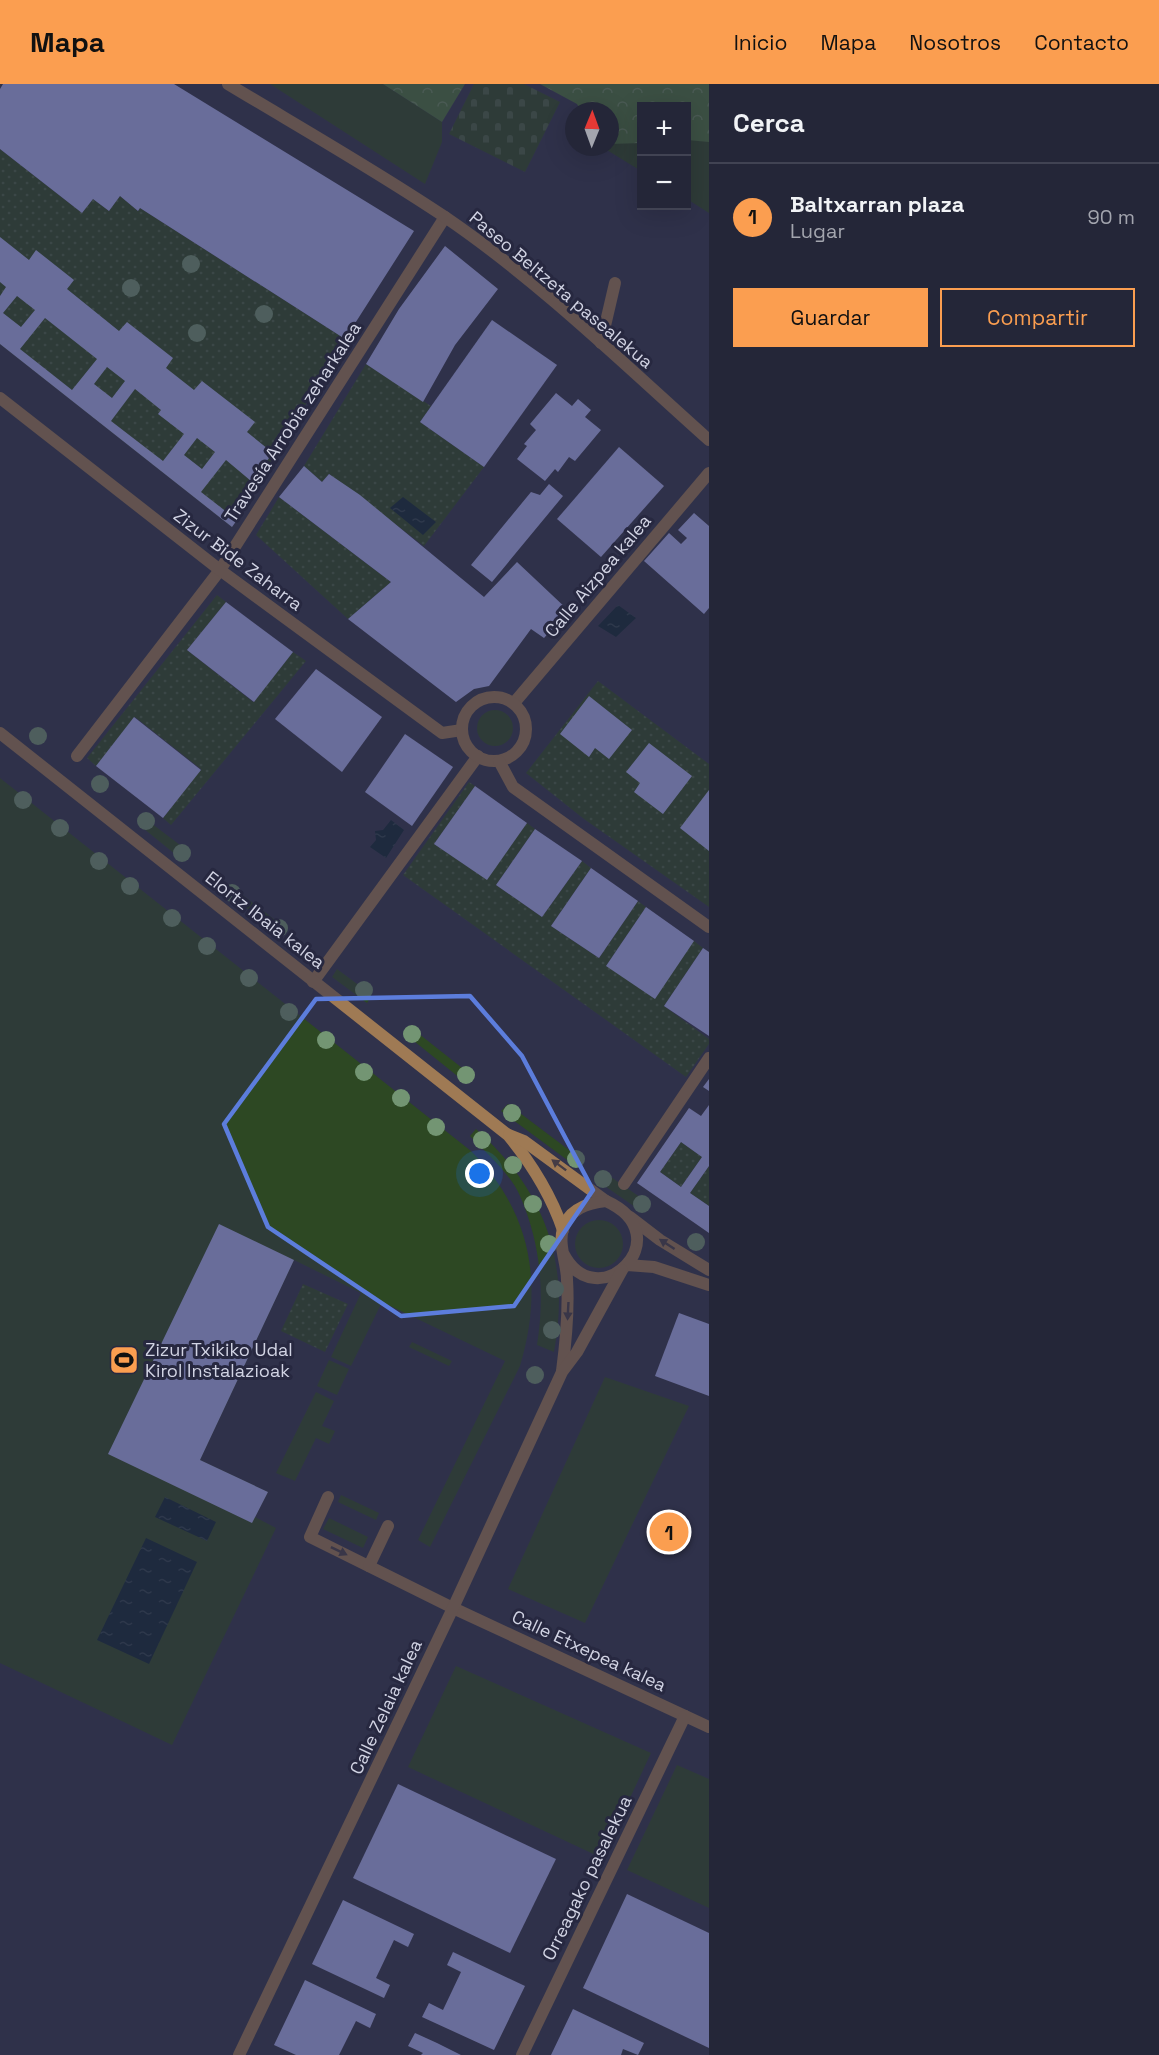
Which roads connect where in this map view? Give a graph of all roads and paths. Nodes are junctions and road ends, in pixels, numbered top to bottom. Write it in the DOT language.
graph roads {
  1 [pos="228,84"];
  2 [pos="446,217"];
  3 [pos="615,283"];
  4 [pos="601,343"];
  5 [pos="0,398"];
  6 [pos="709,440"];
  7 [pos="709,474"];
  8 [pos="220,570"];
  9 [pos="514,703"];
  10 [pos="462,730"];
  11 [pos="0,733"];
  12 [pos="77,756"];
  13 [pos="478,756"];
  14 [pos="499,760"];
  15 [pos="709,927"];
  16 [pos="313,982"];
  17 [pos="709,1058"];
  18 [pos="508,1135"];
  19 [pos="624,1184"];
  20 [pos="606,1201"];
  21 [pos="627,1214"];
  22 [pos="562,1230"];
  23 [pos="563,1252"];
  24 [pos="625,1268"];
  25 [pos="709,1270"];
  26 [pos="709,1285"];
  27 [pos="562,1372"];
  28 [pos="328,1497"];
  29 [pos="388,1526"];
  30 [pos="369,1566"];
  31 [pos="453,1608"];
  32 [pos="685,1716"];
  33 [pos="709,1726"];
  34 [pos="239,2055"];
  35 [pos="522,2055"];
  1 -- 2 [label="street, Paseo Beltzeta pasealekua"];
  2 -- 4 [label="street, Paseo Beltzeta pasealekua"];
  2 -- 8 [label="street, Travesía Arrobia zeharkalea"];
  3 -- 4 [label="street"];
  4 -- 6 [label="street, Paseo Beltzeta pasealekua"];
  5 -- 8 [label="street, Zizur Bide Zaharra"];
  7 -- 9 [label="street, Calle Aizpea kalea"];
  8 -- 10 [label="street, Zizur Bide Zaharra"];
  8 -- 12 [label="street, Travesía Arrobia zeharkalea"];
  9 -- 10 [label="street"];
  9 -- 14 [label="street"];
  10 -- 13 [label="street"];
  11 -- 16 [label="street, Elortz Ibaia kalea"];
  13 -- 14 [label="street"];
  13 -- 16 [label="street"];
  14 -- 15 [label="street"];
  16 -- 18 [label="street, Elortz Ibaia kalea"];
  17 -- 19 [label="street"];
  20 -- 18 [label="street, Elortz Ibaia kalea, one-way"];
  18 -- 22 [label="street, Elortz Ibaia kalea"];
  20 -- 21 [label="street"];
  20 -- 22 [label="street"];
  21 -- 24 [label="street"];
  25 -- 21 [label="street, one-way"];
  22 -- 23 [label="street"];
  23 -- 24 [label="street"];
  23 -- 27 [label="street, Calle Zelaia kalea, one-way"];
  24 -- 26 [label="street"];
  24 -- 27 [label="street, Calle Zelaia kalea"];
  27 -- 31 [label="street, Calle Zelaia kalea"];
  28 -- 30 [label="street, Calle Etxepea kalea, one-way"];
  29 -- 30 [label="street"];
  30 -- 31 [label="street, Calle Etxepea kalea"];
  31 -- 32 [label="street, Calle Etxepea kalea"];
  31 -- 34 [label="street, Calle Zelaia kalea"];
  32 -- 33 [label="street, Calle Etxepea kalea"];
  32 -- 35 [label="street, Orreagako pasalekua"];
}
